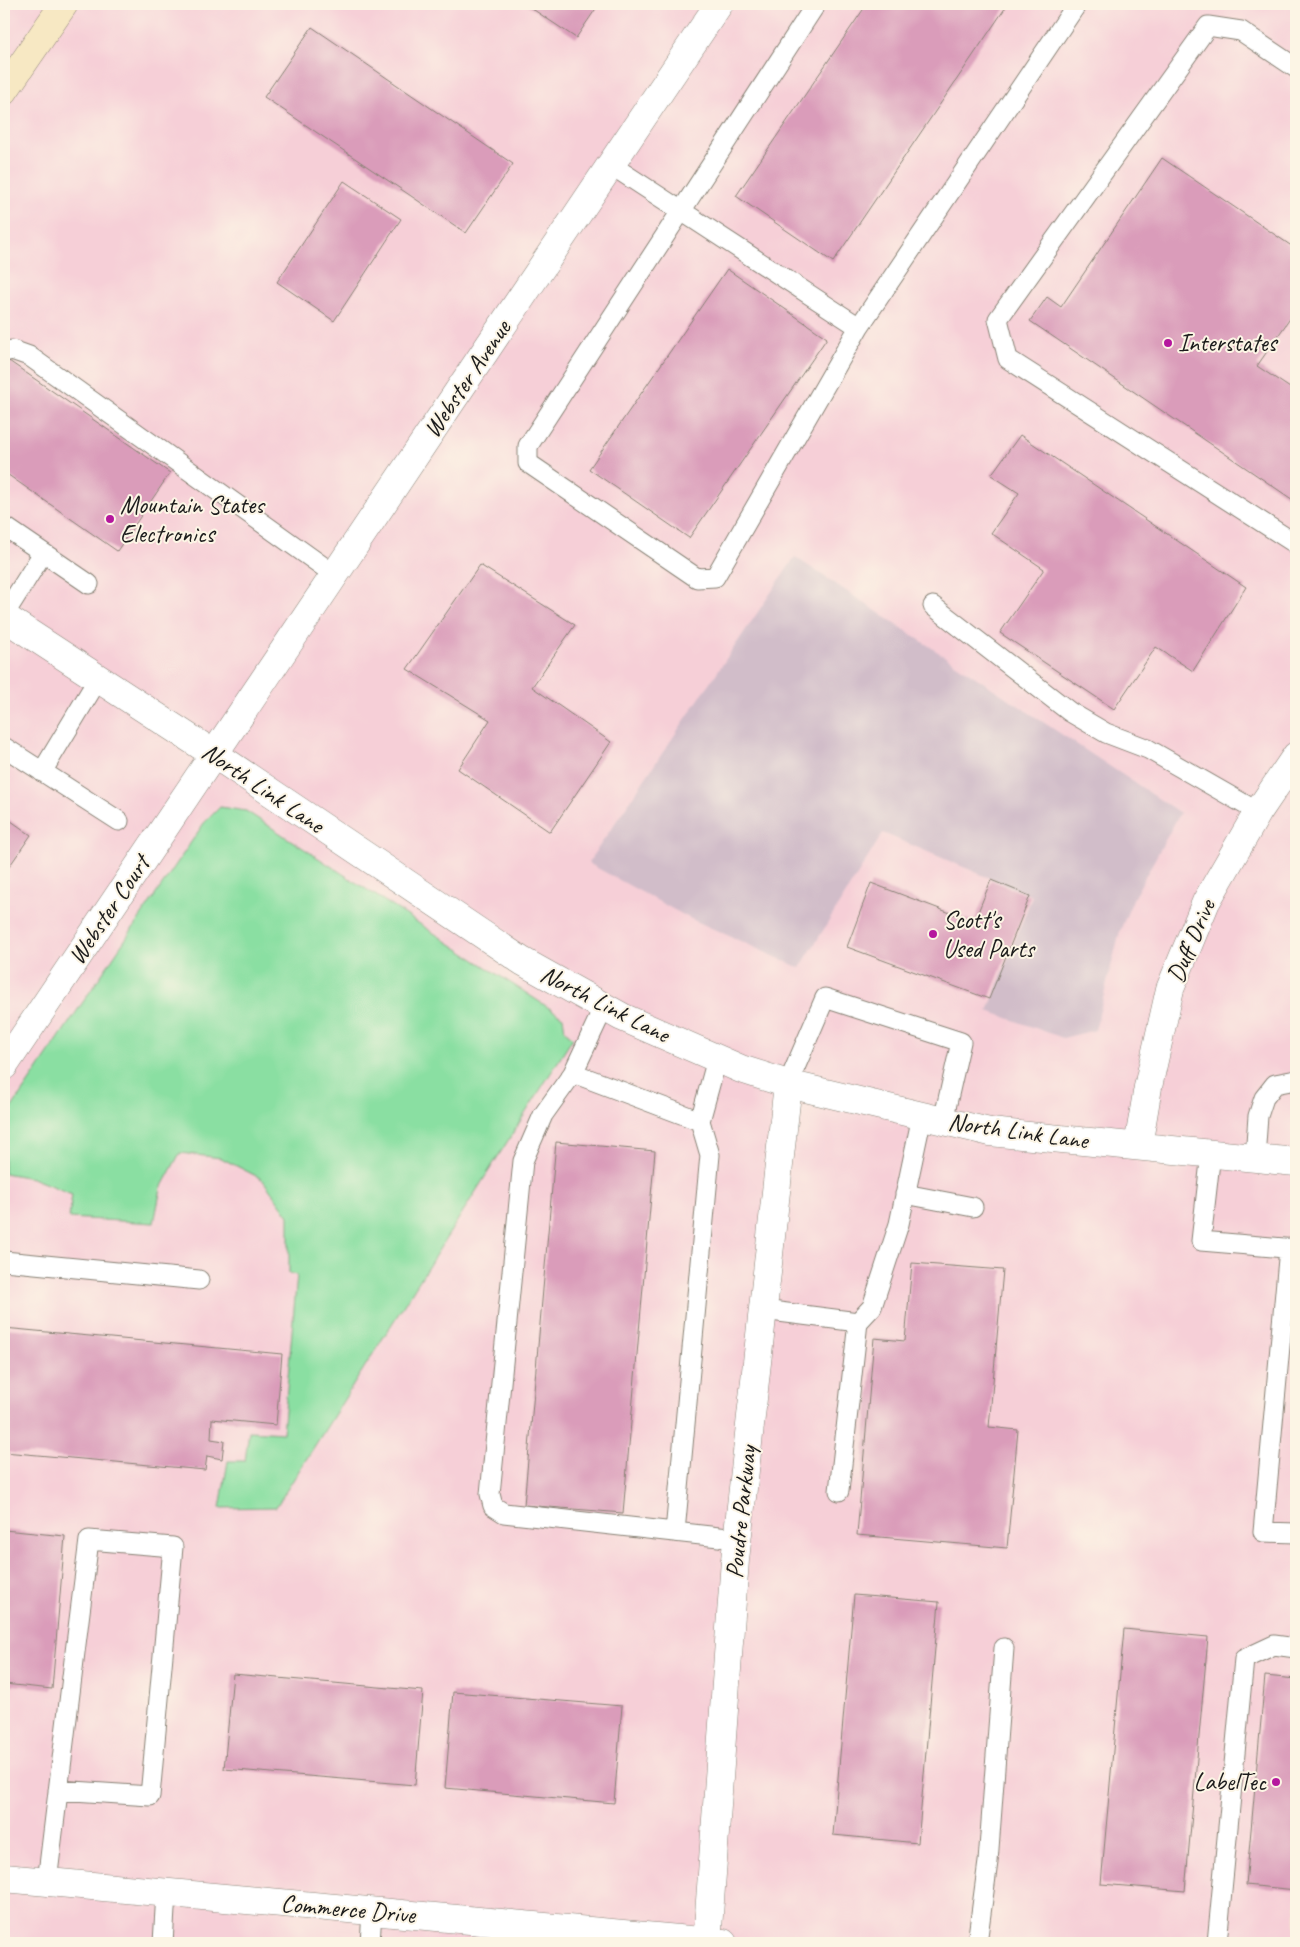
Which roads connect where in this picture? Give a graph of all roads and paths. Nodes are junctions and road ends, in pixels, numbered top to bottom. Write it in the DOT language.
graph roads {
  1 [pos="64,4"];
  2 [pos="719,4"];
  3 [pos="816,4"];
  4 [pos="1077,4"];
  5 [pos="1296,68"];
  6 [pos="4,91"];
  7 [pos="610,165"];
  8 [pos="680,210"];
  9 [pos="859,326"];
  10 [pos="4,352"];
  11 [pos="4,526"];
  12 [pos="1296,544"];
  13 [pos="43,553"];
  14 [pos="335,575"];
  15 [pos="89,584"];
  16 [pos="933,606"];
  17 [pos="4,616"];
  18 [pos="98,679"];
  19 [pos="4,747"];
  20 [pos="214,754"];
  21 [pos="1296,756"];
  22 [pos="42,772"];
  23 [pos="1258,812"];
  24 [pos="119,821"];
  25 [pos="604,1007"];
  26 [pos="717,1059"];
  27 [pos="4,1066"];
  28 [pos="573,1074"];
  29 [pos="1296,1080"];
  30 [pos="788,1084"];
  31 [pos="933,1118"];
  32 [pos="700,1121"];
  33 [pos="1138,1146"];
  34 [pos="1211,1153"];
  35 [pos="1255,1158"];
  36 [pos="1296,1162"];
  37 [pos="905,1194"];
  38 [pos="973,1207"];
  39 [pos="1293,1249"];
  40 [pos="4,1261"];
  41 [pos="199,1280"];
  42 [pos="763,1310"];
  43 [pos="858,1322"];
  44 [pos="838,1491"];
  45 [pos="675,1532"];
  46 [pos="1296,1533"];
  47 [pos="737,1539"];
  48 [pos="1004,1648"];
  49 [pos="1296,1648"];
  50 [pos="58,1790"];
  51 [pos="4,1878"];
  52 [pos="48,1882"];
  53 [pos="166,1893"];
  54 [pos="372,1912"];
  55 [pos="571,1936"];
  56 [pos="715,1942"];
  57 [pos="162,1943"];
  58 [pos="370,1943"];
  59 [pos="977,1943"];
  60 [pos="1217,1943"];
  1 -- 6 [label="street"];
  2 -- 7 [label="street, Webster Avenue"];
  3 -- 8 [label="lane"];
  4 -- 9 [label="lane"];
  5 -- 12 [label="lane"];
  7 -- 8 [label="lane"];
  7 -- 14 [label="street, Webster Avenue"];
  8 -- 9 [label="lane"];
  8 -- 9 [label="lane"];
  10 -- 14 [label="lane"];
  11 -- 13 [label="lane"];
  13 -- 15 [label="lane"];
  13 -- 17 [label="lane"];
  14 -- 20 [label="street, Webster Avenue"];
  16 -- 23 [label="lane"];
  17 -- 18 [label="street, North Link Lane"];
  18 -- 20 [label="street, North Link Lane"];
  18 -- 22 [label="lane"];
  19 -- 22 [label="lane"];
  20 -- 25 [label="street, North Link Lane"];
  20 -- 27 [label="street, Webster Court"];
  21 -- 23 [label="street, Duff Drive"];
  22 -- 24 [label="lane"];
  23 -- 33 [label="street, Duff Drive"];
  25 -- 26 [label="street, North Link Lane"];
  25 -- 28 [label="lane"];
  26 -- 30 [label="street, North Link Lane"];
  26 -- 32 [label="lane"];
  28 -- 32 [label="lane"];
  28 -- 45 [label="lane"];
  29 -- 35 [label="lane"];
  30 -- 31 [label="street, North Link Lane"];
  30 -- 31 [label="lane"];
  30 -- 42 [label="street, Poudre Parkway"];
  31 -- 33 [label="street, North Link Lane"];
  31 -- 37 [label="lane"];
  32 -- 45 [label="lane"];
  33 -- 34 [label="street, North Link Lane"];
  34 -- 35 [label="street, North Link Lane"];
  34 -- 39 [label="lane"];
  35 -- 36 [label="street, North Link Lane"];
  37 -- 38 [label="lane"];
  37 -- 43 [label="lane"];
  39 -- 46 [label="lane"];
  40 -- 41 [label="lane"];
  42 -- 43 [label="lane"];
  42 -- 47 [label="street, Poudre Parkway"];
  43 -- 44 [label="lane"];
  45 -- 47 [label="lane"];
  47 -- 56 [label="street, Poudre Parkway"];
  48 -- 59 [label="lane"];
  49 -- 60 [label="lane"];
  50 -- 50 [label="lane"];
  50 -- 52 [label="lane"];
  51 -- 52 [label="street, Commerce Drive"];
  52 -- 53 [label="street, Commerce Drive"];
  53 -- 54 [label="street, Commerce Drive"];
  53 -- 57 [label="lane"];
  54 -- 55 [label="street, Commerce Drive"];
  54 -- 58 [label="lane"];
  55 -- 56 [label="street, Commerce Drive"];
}
